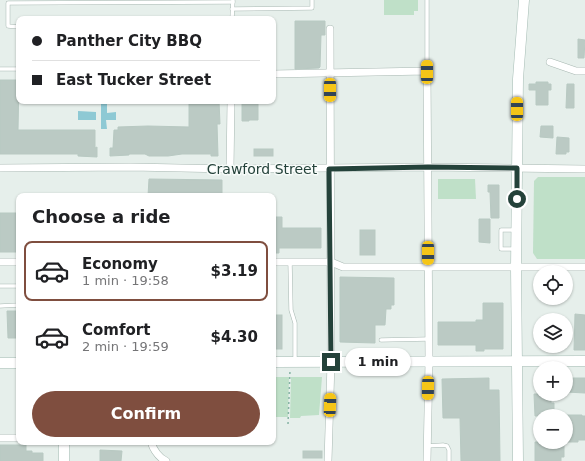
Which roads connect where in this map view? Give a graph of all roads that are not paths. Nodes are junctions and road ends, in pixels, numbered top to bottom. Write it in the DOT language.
graph roads {
  1 [pos="312,0"];
  2 [pos="427,0"];
  3 [pos="233,1"];
  4 [pos="524,4"];
  5 [pos="232,9"];
  6 [pos="232,16"];
  7 [pos="16,27"];
  8 [pos="330,29"];
  9 [pos="550,62"];
  10 [pos="0,69"];
  11 [pos="16,69"];
  12 [pos="585,71"];
  13 [pos="427,72"];
  14 [pos="276,74"];
  15 [pos="330,74"];
  16 [pos="231,104"];
  17 [pos="428,167"];
  18 [pos="0,168"];
  19 [pos="517,168"];
  20 [pos="230,169"];
  21 [pos="329,169"];
  22 [pos="585,169"];
  23 [pos="517,230"];
  24 [pos="517,249"];
  25 [pos="0,262"];
  26 [pos="16,262"];
  27 [pos="276,262"];
  28 [pos="290,262"];
  29 [pos="330,262"];
  30 [pos="585,266"];
  31 [pos="428,268"];
  32 [pos="516,268"];
  33 [pos="0,286"];
  34 [pos="16,286"];
  35 [pos="16,305"];
  36 [pos="0,306"];
  37 [pos="428,339"];
  38 [pos="381,340"];
  39 [pos="429,361"];
  40 [pos="517,361"];
  41 [pos="585,361"];
  42 [pos="276,362"];
  43 [pos="293,362"];
  44 [pos="331,362"];
  45 [pos="0,363"];
  46 [pos="16,363"];
  47 [pos="0,438"];
  48 [pos="16,438"];
  49 [pos="64,445"];
  50 [pos="153,445"];
  51 [pos="428,446"];
  52 [pos="64,461"];
  53 [pos="166,461"];
  54 [pos="328,461"];
  55 [pos="427,461"];
  56 [pos="449,461"];
  57 [pos="518,461"];
  1 -- 5 [label="lane"];
  2 -- 13 [label="lane"];
  3 -- 5 [label="lane"];
  3 -- 7 [label="lane"];
  4 -- 19 [label="street"];
  5 -- 6 [label="lane"];
  8 -- 15 [label="street"];
  9 -- 12 [label="street"];
  10 -- 11 [label="lane"];
  13 -- 15 [label="street"];
  13 -- 17 [label="street"];
  14 -- 15 [label="street"];
  15 -- 21 [label="street"];
  16 -- 20 [label="street"];
  17 -- 19 [label="street, Crawford Street"];
  17 -- 21 [label="street, Crawford Street"];
  17 -- 31 [label="street"];
  18 -- 20 [label="street, Crawford Street"];
  19 -- 22 [label="street, Crawford Street"];
  19 -- 23 [label="street"];
  20 -- 21 [label="street, Crawford Street"];
  21 -- 29 [label="street"];
  23 -- 24 [label="street"];
  23 -- 24 [label="lane"];
  24 -- 32 [label="street"];
  25 -- 26 [label="street"];
  27 -- 28 [label="street"];
  28 -- 29 [label="street"];
  28 -- 43 [label="lane"];
  29 -- 31 [label="street"];
  29 -- 44 [label="street"];
  30 -- 32 [label="street"];
  31 -- 32 [label="street"];
  31 -- 37 [label="street"];
  32 -- 40 [label="street"];
  33 -- 34 [label="lane"];
  35 -- 36 [label="lane"];
  37 -- 38 [label="lane"];
  37 -- 39 [label="street"];
  39 -- 40 [label="street"];
  39 -- 44 [label="street"];
  39 -- 51 [label="street"];
  40 -- 41 [label="street"];
  40 -- 57 [label="street"];
  42 -- 43 [label="street"];
  43 -- 44 [label="street"];
  44 -- 54 [label="street"];
  45 -- 46 [label="street"];
  47 -- 48 [label="street"];
  49 -- 52 [label="street"];
  50 -- 53 [label="street"];
  51 -- 55 [label="street"];
  51 -- 56 [label="lane"];
}
